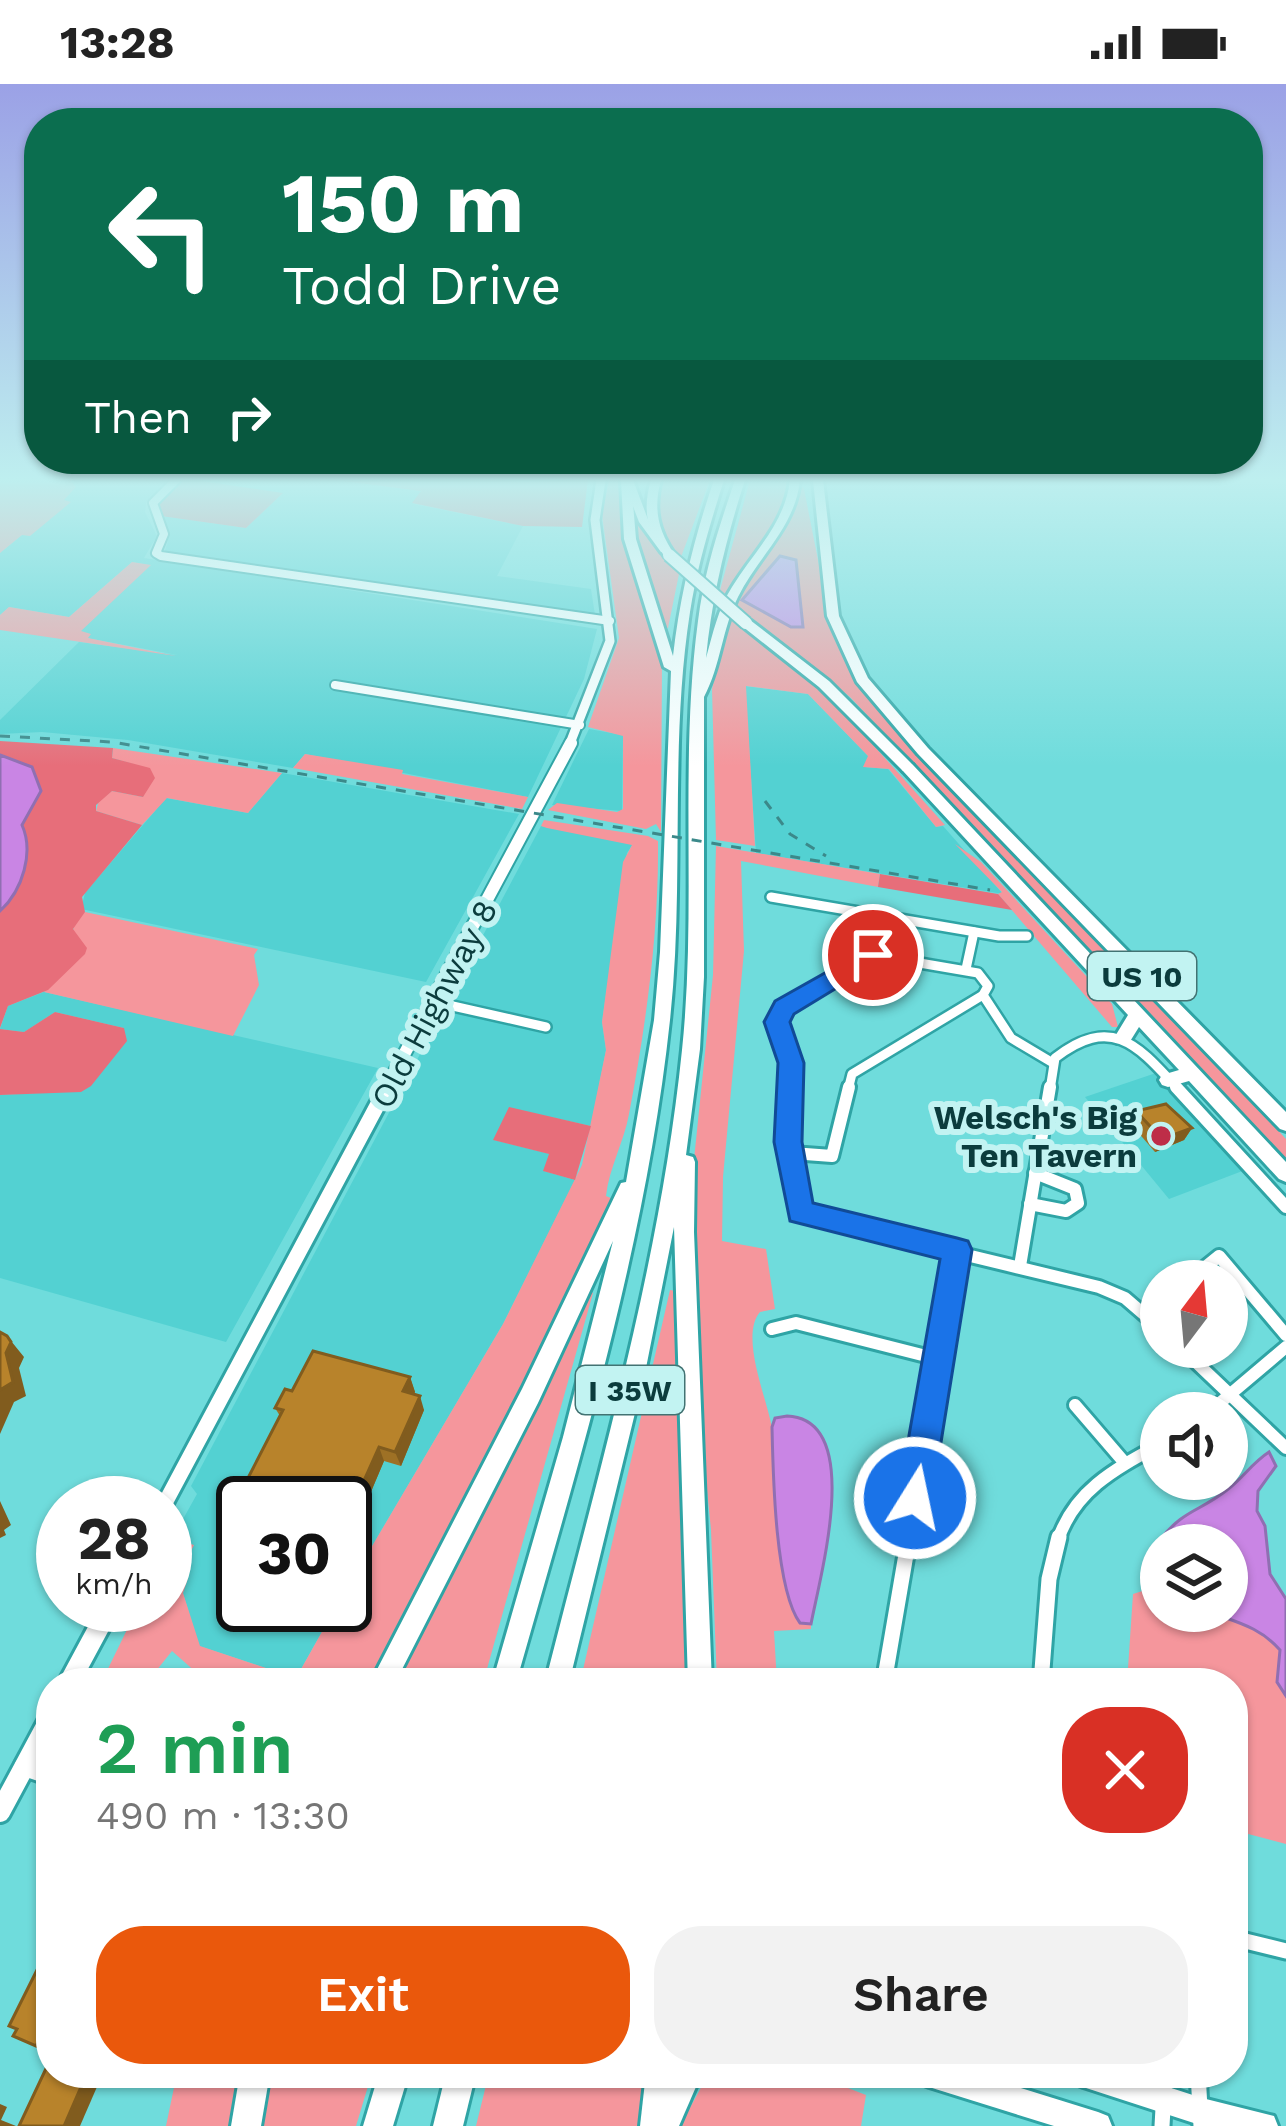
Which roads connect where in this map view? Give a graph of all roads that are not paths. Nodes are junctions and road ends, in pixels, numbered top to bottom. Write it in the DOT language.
graph roads {
  1 [pos="297,575"];
  2 [pos="603,575"];
  3 [pos="642,575"];
  4 [pos="692,575"];
  5 [pos="693,575"];
  6 [pos="710,575"];
  7 [pos="747,575"];
  8 [pos="828,575"];
  9 [pos="610,621"];
  10 [pos="674,677"];
  11 [pos="335,685"];
  12 [pos="697,698"];
  13 [pos="580,724"];
  14 [pos="771,897"];
  15 [pos="974,932"];
  16 [pos="1027,936"];
  17 [pos="966,969"];
  18 [pos="983,995"];
  19 [pos="434,1002"];
  20 [pos="1136,1010"];
  21 [pos="546,1027"];
  22 [pos="1123,1038"];
  23 [pos="1053,1063"];
  24 [pos="1192,1073"];
  25 [pos="688,1079"];
  26 [pos="1168,1080"];
  27 [pos="1286,1124"];
  28 [pos="792,1153"];
  29 [pos="1035,1173"];
  30 [pos="636,1174"];
  31 [pos="1286,1174"];
  32 [pos="1030,1204"];
  33 [pos="1286,1207"];
  34 [pos="957,1250"];
  35 [pos="1020,1266"];
  36 [pos="1248,1290"];
  37 [pos="1140,1310"];
  38 [pos="772,1329"];
  39 [pos="1286,1335"];
  40 [pos="1286,1347"];
  41 [pos="938,1359"];
  42 [pos="1202,1368"];
  43 [pos="1227,1392"];
  44 [pos="1231,1392"];
  45 [pos="1075,1405"];
  46 [pos="1248,1412"];
  47 [pos="1286,1448"];
  48 [pos="1140,1454"];
  49 [pos="1124,1462"];
  50 [pos="179,1476"];
  51 [pos="96,1632"];
  52 [pos="77,1668"];
  53 [pos="390,1668"];
  54 [pos="508,1668"];
  55 [pos="561,1668"];
  56 [pos="699,1668"];
  57 [pos="886,1668"];
  58 [pos="1043,1668"];
  59 [pos="36,1748"];
  60 [pos="25,1766"];
  61 [pos="36,1770"];
  62 [pos="0,1812"];
  63 [pos="1248,1942"];
  64 [pos="1286,1951"];
  65 [pos="252,2088"];
  66 [pos="390,2088"];
  67 [pos="457,2088"];
  68 [pos="660,2088"];
  69 [pos="679,2088"];
  70 [pos="977,2088"];
  71 [pos="1127,2088"];
  72 [pos="1199,2088"];
  73 [pos="1163,2100"];
  74 [pos="1202,2119"];
  75 [pos="246,2126"];
  76 [pos="379,2126"];
  77 [pos="448,2126"];
  78 [pos="659,2126"];
  79 [pos="1098,2126"];
  80 [pos="1264,2126"];
  1 -- 9 [label="street"];
  2 -- 9 [label="street, Old Highway 8"];
  3 -- 10 [label="highway"];
  4 -- 10 [label="highway, I 35W"];
  5 -- 20 [label="highway, US 10, bridge"];
  6 -- 12 [label="highway, I 35W"];
  7 -- 12 [label="highway"];
  8 -- 27 [label="highway, US 10"];
  9 -- 13 [label="street, Old Highway 8"];
  10 -- 30 [label="highway, I 35W"];
  11 -- 13 [label="street"];
  12 -- 25 [label="highway, I 35W"];
  13 -- 19 [label="street, Old Highway 8"];
  14 -- 15 [label="street"];
  15 -- 16 [label="street"];
  15 -- 17 [label="street"];
  17 -- 18 [label="street"];
  17 -- 28 [label="street"];
  18 -- 23 [label="street"];
  18 -- 28 [label="street"];
  19 -- 21 [label="street"];
  19 -- 50 [label="street, Old Highway 8"];
  20 -- 22 [label="highway"];
  20 -- 24 [label="highway, US 10"];
  22 -- 23 [label="street"];
  22 -- 26 [label="street"];
  23 -- 29 [label="street"];
  24 -- 26 [label="highway"];
  24 -- 31 [label="highway, US 10"];
  25 -- 55 [label="highway, I 35W"];
  25 -- 56 [label="highway"];
  26 -- 33 [label="street"];
  28 -- 34 [label="street"];
  29 -- 32 [label="street"];
  29 -- 32 [label="street"];
  30 -- 53 [label="highway"];
  30 -- 54 [label="highway, I 35W"];
  32 -- 35 [label="street"];
  34 -- 35 [label="street"];
  34 -- 41 [label="street"];
  35 -- 37 [label="street"];
  36 -- 39 [label="street"];
  38 -- 41 [label="street"];
  40 -- 44 [label="street"];
  41 -- 57 [label="street"];
  42 -- 43 [label="street"];
  45 -- 49 [label="street"];
  46 -- 47 [label="street"];
  48 -- 49 [label="street"];
  49 -- 58 [label="street"];
  51 -- 52 [label="street"];
  59 -- 60 [label="street"];
  60 -- 61 [label="street"];
  60 -- 62 [label="street"];
  63 -- 64 [label="street"];
  65 -- 75 [label="highway"];
  66 -- 76 [label="highway"];
  67 -- 77 [label="highway"];
  68 -- 78 [label="highway"];
  69 -- 78 [label="highway"];
  70 -- 79 [label="main road"];
  71 -- 73 [label="main road"];
  72 -- 74 [label="street"];
  73 -- 74 [label="main road"];
  74 -- 80 [label="main road"];
}
